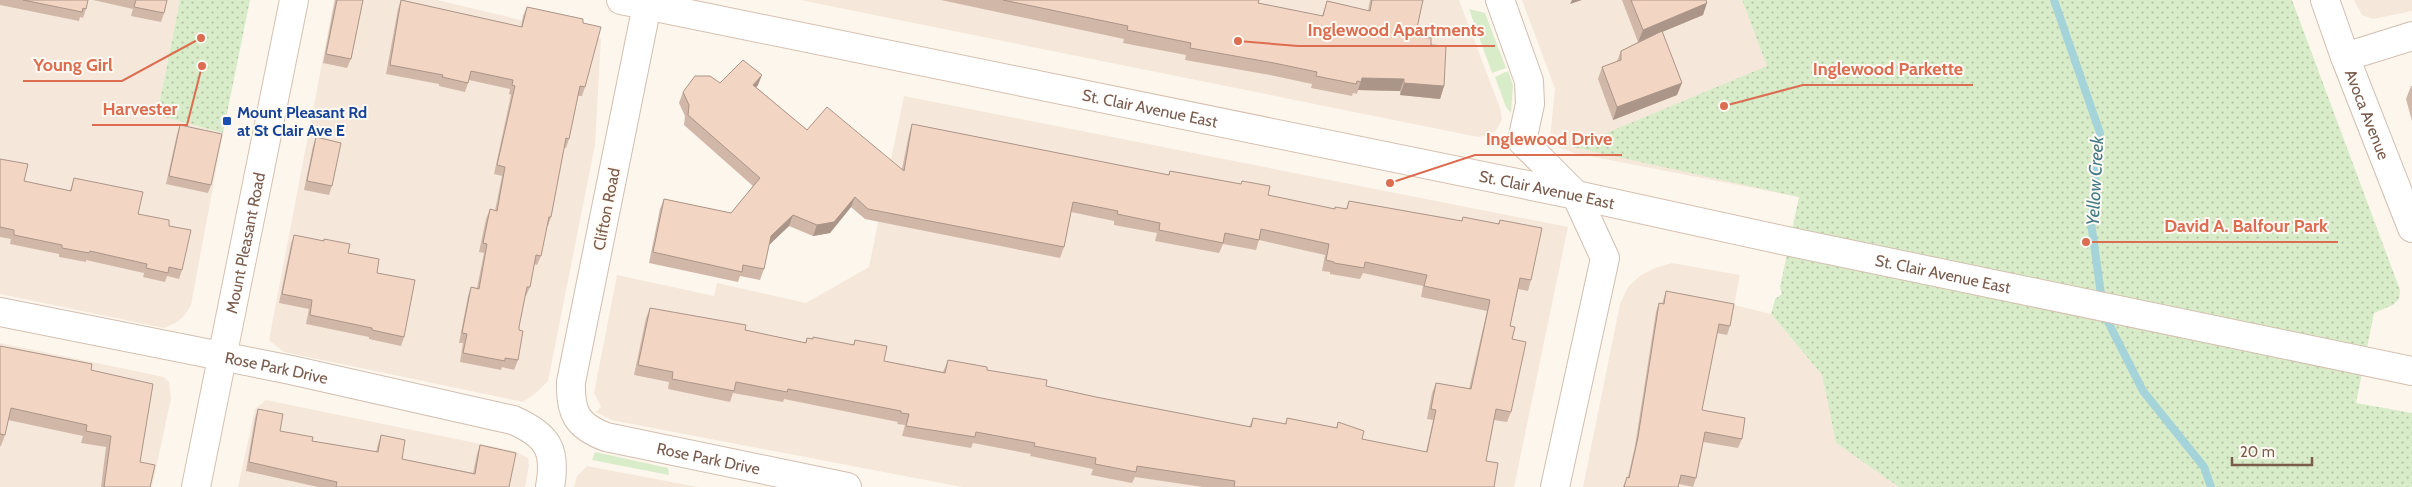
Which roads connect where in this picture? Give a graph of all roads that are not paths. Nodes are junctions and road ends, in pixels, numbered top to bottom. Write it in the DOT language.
graph roads {
  1 [pos="294,0"];
  2 [pos="1500,0"];
  3 [pos="2325,0"];
  4 [pos="639,2"];
  5 [pos="2412,36"];
  6 [pos="2345,57"];
  7 [pos="1576,195"];
  8 [pos="2412,228"];
  9 [pos="0,312"];
  10 [pos="223,356"];
  11 [pos="2412,371"];
  12 [pos="577,417"];
  13 [pos="196,487"];
  14 [pos="550,487"];
  15 [pos="847,487"];
  16 [pos="1555,487"];
  1 -- 10 [label="main road, Mount Pleasant Road"];
  2 -- 7 [label="main road"];
  3 -- 6 [label="main road, Avoca Avenue"];
  4 -- 7 [label="main road, St. Clair Avenue East"];
  4 -- 12 [label="main road, Clifton Road"];
  5 -- 6 [label="main road"];
  6 -- 8 [label="main road, Avoca Avenue"];
  7 -- 11 [label="main road, St. Clair Avenue East"];
  7 -- 16 [label="main road"];
  9 -- 10 [label="main road, Rose Park Drive"];
  10 -- 13 [label="main road, Mount Pleasant Road"];
  10 -- 14 [label="main road, Rose Park Drive"];
  12 -- 15 [label="main road, Rose Park Drive"];
}
